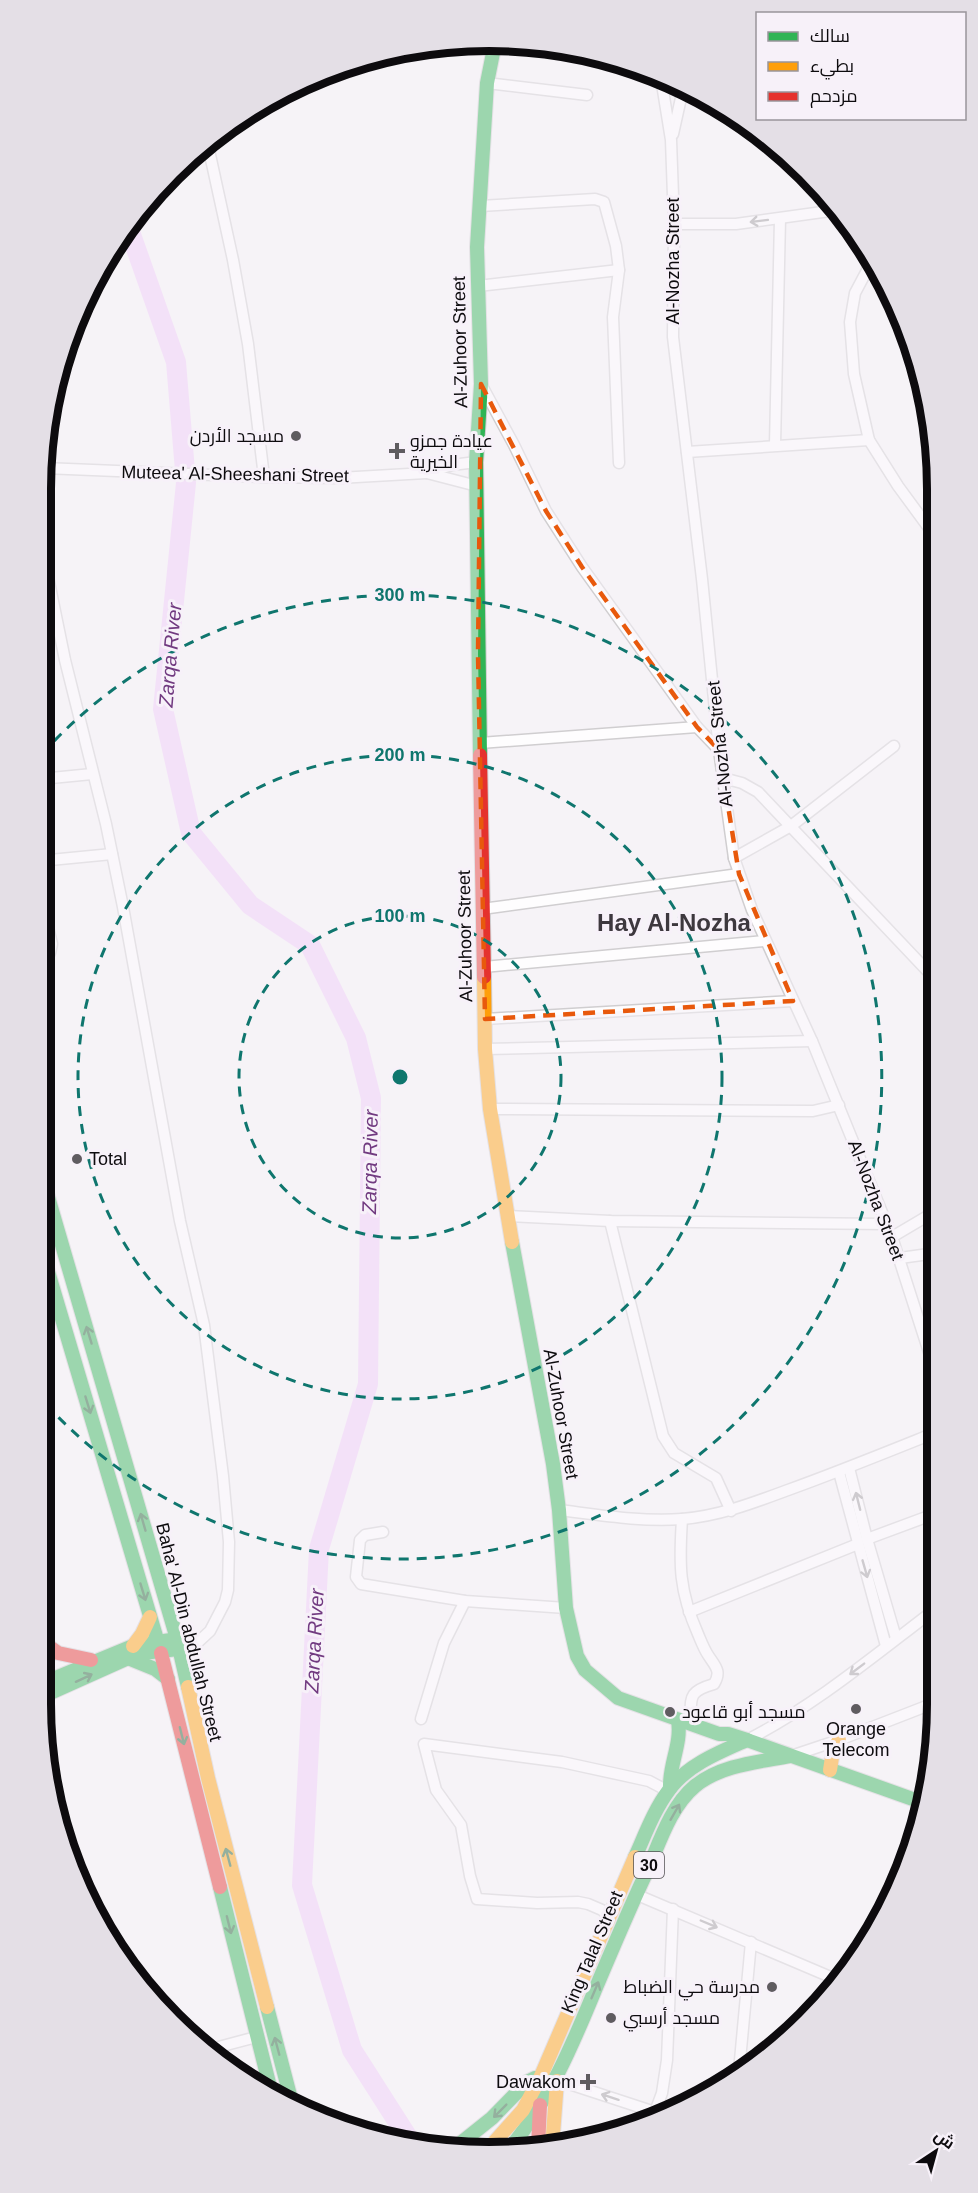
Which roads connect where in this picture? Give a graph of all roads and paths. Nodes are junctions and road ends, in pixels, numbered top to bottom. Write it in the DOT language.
graph roads {
  1 [pos="493,51"];
  2 [pos="487,83"];
  3 [pos="662,86"];
  4 [pos="587,94"];
  5 [pos="682,95"];
  6 [pos="671,140"];
  7 [pos="209,152"];
  8 [pos="480,206"];
  9 [pos="827,212"];
  10 [pos="780,219"];
  11 [pos="674,224"];
  12 [pos="868,269"];
  13 [pos="620,270"];
  14 [pos="478,286"];
  15 [pos="481,384"];
  16 [pos="869,440"];
  17 [pos="775,445"];
  18 [pos="687,452"];
  19 [pos="477,462"];
  20 [pos="619,463"];
  21 [pos="52,468"];
  22 [pos="426,472"];
  23 [pos="264,477"];
  24 [pos="477,486"];
  25 [pos="927,525"];
  26 [pos="51,592"];
  27 [pos="697,728"];
  28 [pos="480,743"];
  29 [pos="894,746"];
  30 [pos="719,750"];
  31 [pos="92,774"];
  32 [pos="51,777"];
  33 [pos="723,778"];
  34 [pos="790,826"];
  35 [pos="112,854"];
  36 [pos="734,858"];
  37 [pos="51,860"];
  38 [pos="739,874"];
  39 [pos="482,909"];
  40 [pos="765,941"];
  41 [pos="484,967"];
  42 [pos="927,971"];
  43 [pos="793,1001"];
  44 [pos="485,1018"];
  45 [pos="812,1041"];
  46 [pos="485,1048"];
  47 [pos="839,1105"];
  48 [pos="490,1109"];
  49 [pos="51,1211"];
  50 [pos="507,1216"];
  51 [pos="927,1217"];
  52 [pos="610,1221"];
  53 [pos="886,1224"];
  54 [pos="892,1238"];
  55 [pos="927,1254"];
  56 [pos="900,1258"];
  57 [pos="51,1285"];
  58 [pos="927,1345"];
  59 [pos="927,1436"];
  60 [pos="844,1470"];
  61 [pos="559,1510"];
  62 [pos="731,1511"];
  63 [pos="927,1517"];
  64 [pos="682,1519"];
  65 [pos="383,1532"];
  66 [pos="862,1541"];
  67 [pos="465,1601"];
  68 [pos="567,1608"];
  69 [pos="689,1612"];
  70 [pos="927,1615"];
  71 [pos="150,1617"];
  72 [pos="896,1638"];
  73 [pos="178,1644"];
  74 [pos="159,1646"];
  75 [pos="886,1646"];
  76 [pos="51,1650"];
  77 [pos="130,1652"];
  78 [pos="93,1661"];
  79 [pos="51,1679"];
  80 [pos="168,1679"];
  81 [pos="51,1692"];
  82 [pos="927,1706"];
  83 [pos="421,1719"];
  84 [pos="684,1722"];
  85 [pos="839,1740"];
  86 [pos="742,1743"];
  87 [pos="791,1756"];
  88 [pos="771,1760"];
  89 [pos="830,1770"];
  90 [pos="669,1790"];
  91 [pos="916,1800"];
  92 [pos="913,1811"];
  93 [pos="635,1894"];
  94 [pos="673,1909"];
  95 [pos="609,1917"];
  96 [pos="751,1942"];
  97 [pos="831,1977"];
  98 [pos="256,2037"];
  99 [pos="217,2047"];
  100 [pos="740,2062"];
  101 [pos="541,2076"];
  102 [pos="557,2080"];
  103 [pos="268,2082"];
  104 [pos="290,2094"];
  105 [pos="659,2108"];
  106 [pos="540,2110"];
  107 [pos="647,2113"];
  108 [pos="553,2137"];
  109 [pos="538,2139"];
  110 [pos="463,2141"];
  111 [pos="516,2141"];
  112 [pos="495,2142"];
  1 -- 2 [label="main road, Al-Zuhoor Street"];
  2 -- 4 [label="street"];
  2 -- 8 [label="main road, Al-Zuhoor Street"];
  3 -- 6 [label="street, Al-Nozha Street"];
  5 -- 6 [label="street"];
  6 -- 11 [label="street, Al-Nozha Street"];
  7 -- 23 [label="street"];
  8 -- 13 [label="street"];
  8 -- 14 [label="main road, Al-Zuhoor Street"];
  9 -- 10 [label="street"];
  10 -- 11 [label="street, one-way"];
  10 -- 17 [label="street"];
  11 -- 18 [label="street, Al-Nozha Street"];
  12 -- 16 [label="street"];
  13 -- 14 [label="street"];
  13 -- 20 [label="street"];
  14 -- 15 [label="main road, Al-Zuhoor Street"];
  15 -- 19 [label="main road, Al-Zuhoor Street"];
  15 -- 27 [label="street"];
  16 -- 17 [label="street"];
  16 -- 25 [label="street"];
  17 -- 18 [label="street"];
  18 -- 30 [label="street, Al-Nozha Street"];
  19 -- 22 [label="street, Muteea' Al-Sheeshani Street"];
  19 -- 24 [label="main road, Al-Zuhoor Street"];
  21 -- 23 [label="street, Muteea' Al-Sheeshani Street"];
  22 -- 23 [label="street, Muteea' Al-Sheeshani Street"];
  22 -- 24 [label="street, Muteea' Al-Sheeshani Street"];
  24 -- 28 [label="main road, Al-Zuhoor Street"];
  26 -- 31 [label="street"];
  27 -- 28 [label="street"];
  27 -- 30 [label="street"];
  28 -- 39 [label="main road, Al-Zuhoor Street"];
  29 -- 34 [label="street"];
  30 -- 33 [label="street, Al-Nozha Street"];
  31 -- 32 [label="street"];
  31 -- 35 [label="street"];
  33 -- 34 [label="street"];
  33 -- 36 [label="street, Al-Nozha Street"];
  34 -- 36 [label="street"];
  34 -- 42 [label="street"];
  35 -- 37 [label="street"];
  35 -- 73 [label="street"];
  36 -- 38 [label="street, Al-Nozha Street"];
  38 -- 39 [label="street"];
  38 -- 40 [label="street, Al-Nozha Street"];
  39 -- 41 [label="main road, Al-Zuhoor Street"];
  40 -- 41 [label="street"];
  40 -- 43 [label="street, Al-Nozha Street"];
  41 -- 44 [label="main road, Al-Zuhoor Street"];
  43 -- 44 [label="street"];
  43 -- 45 [label="street, Al-Nozha Street"];
  44 -- 46 [label="main road, Al-Zuhoor Street"];
  45 -- 46 [label="street"];
  45 -- 47 [label="street, Al-Nozha Street"];
  46 -- 48 [label="main road, Al-Zuhoor Street"];
  47 -- 48 [label="street"];
  47 -- 53 [label="street, Al-Nozha Street"];
  48 -- 50 [label="main road, Al-Zuhoor Street"];
  73 -- 49 [label="main road, Baha' Al-Din abdullah Street, one-way"];
  50 -- 52 [label="street"];
  50 -- 61 [label="main road, Al-Zuhoor Street"];
  51 -- 54 [label="street"];
  52 -- 53 [label="street"];
  52 -- 62 [label="street"];
  53 -- 54 [label="street, Al-Nozha Street"];
  54 -- 56 [label="street, Al-Nozha Street"];
  55 -- 56 [label="street"];
  56 -- 58 [label="street, Al-Nozha Street"];
  57 -- 71 [label="main road, Baha' Al-Din abdullah Street, one-way"];
  59 -- 60 [label="street"];
  60 -- 62 [label="street"];
  60 -- 66 [label="street"];
  61 -- 64 [label="street"];
  61 -- 68 [label="main road, Al-Zuhoor Street"];
  62 -- 64 [label="street"];
  63 -- 66 [label="street"];
  64 -- 69 [label="street"];
  65 -- 67 [label="street"];
  66 -- 69 [label="street"];
  66 -- 72 [label="street"];
  66 -- 75 [label="street, one-way"];
  67 -- 68 [label="street"];
  67 -- 83 [label="street"];
  68 -- 84 [label="main road, Al-Zuhoor Street"];
  69 -- 84 [label="street"];
  70 -- 72 [label="street"];
  71 -- 74 [label="main road, Baha' Al-Din abdullah Street"];
  71 -- 77 [label="main road"];
  72 -- 75 [label="street"];
  73 -- 74 [label="main road"];
  104 -- 73 [label="main road, Baha' Al-Din abdullah Street, one-way"];
  74 -- 77 [label="main road"];
  74 -- 80 [label="main road, Baha' Al-Din abdullah Street"];
  75 -- 86 [label="street, one-way"];
  76 -- 78 [label="main road"];
  77 -- 78 [label="main road"];
  77 -- 80 [label="main road"];
  81 -- 77 [label="main road, one-way"];
  78 -- 79 [label="main road"];
  80 -- 98 [label="main road, Baha' Al-Din abdullah Street, one-way"];
  82 -- 85 [label="street"];
  84 -- 86 [label="main road, Al-Zuhoor Street"];
  84 -- 90 [label="main road"];
  85 -- 87 [label="street"];
  85 -- 89 [label="main road"];
  86 -- 87 [label="main road"];
  86 -- 88 [label="main road"];
  86 -- 90 [label="main road, King Talal Street / 30"];
  87 -- 88 [label="main road, King Talal Street / 30"];
  87 -- 89 [label="main road"];
  88 -- 92 [label="main road"];
  93 -- 88 [label="main road, King Talal Street / 30, one-way"];
  89 -- 91 [label="main road"];
  90 -- 95 [label="main road, King Talal Street / 30"];
  90 -- 95 [label="street"];
  93 -- 94 [label="street"];
  102 -- 93 [label="main road, King Talal Street / 30, one-way"];
  94 -- 96 [label="street, one-way"];
  94 -- 105 [label="street"];
  95 -- 101 [label="main road, King Talal Street / 30"];
  96 -- 97 [label="street"];
  96 -- 100 [label="street"];
  98 -- 99 [label="street"];
  98 -- 103 [label="main road, Baha' Al-Din abdullah Street"];
  101 -- 102 [label="main road"];
  101 -- 106 [label="main road"];
  101 -- 110 [label="main road, one-way"];
  101 -- 112 [label="main road, 30"];
  102 -- 106 [label="main road, 30"];
  107 -- 102 [label="street, one-way"];
  102 -- 108 [label="main road"];
  106 -- 109 [label="main road"];
  106 -- 111 [label="main road, 30"];
}
